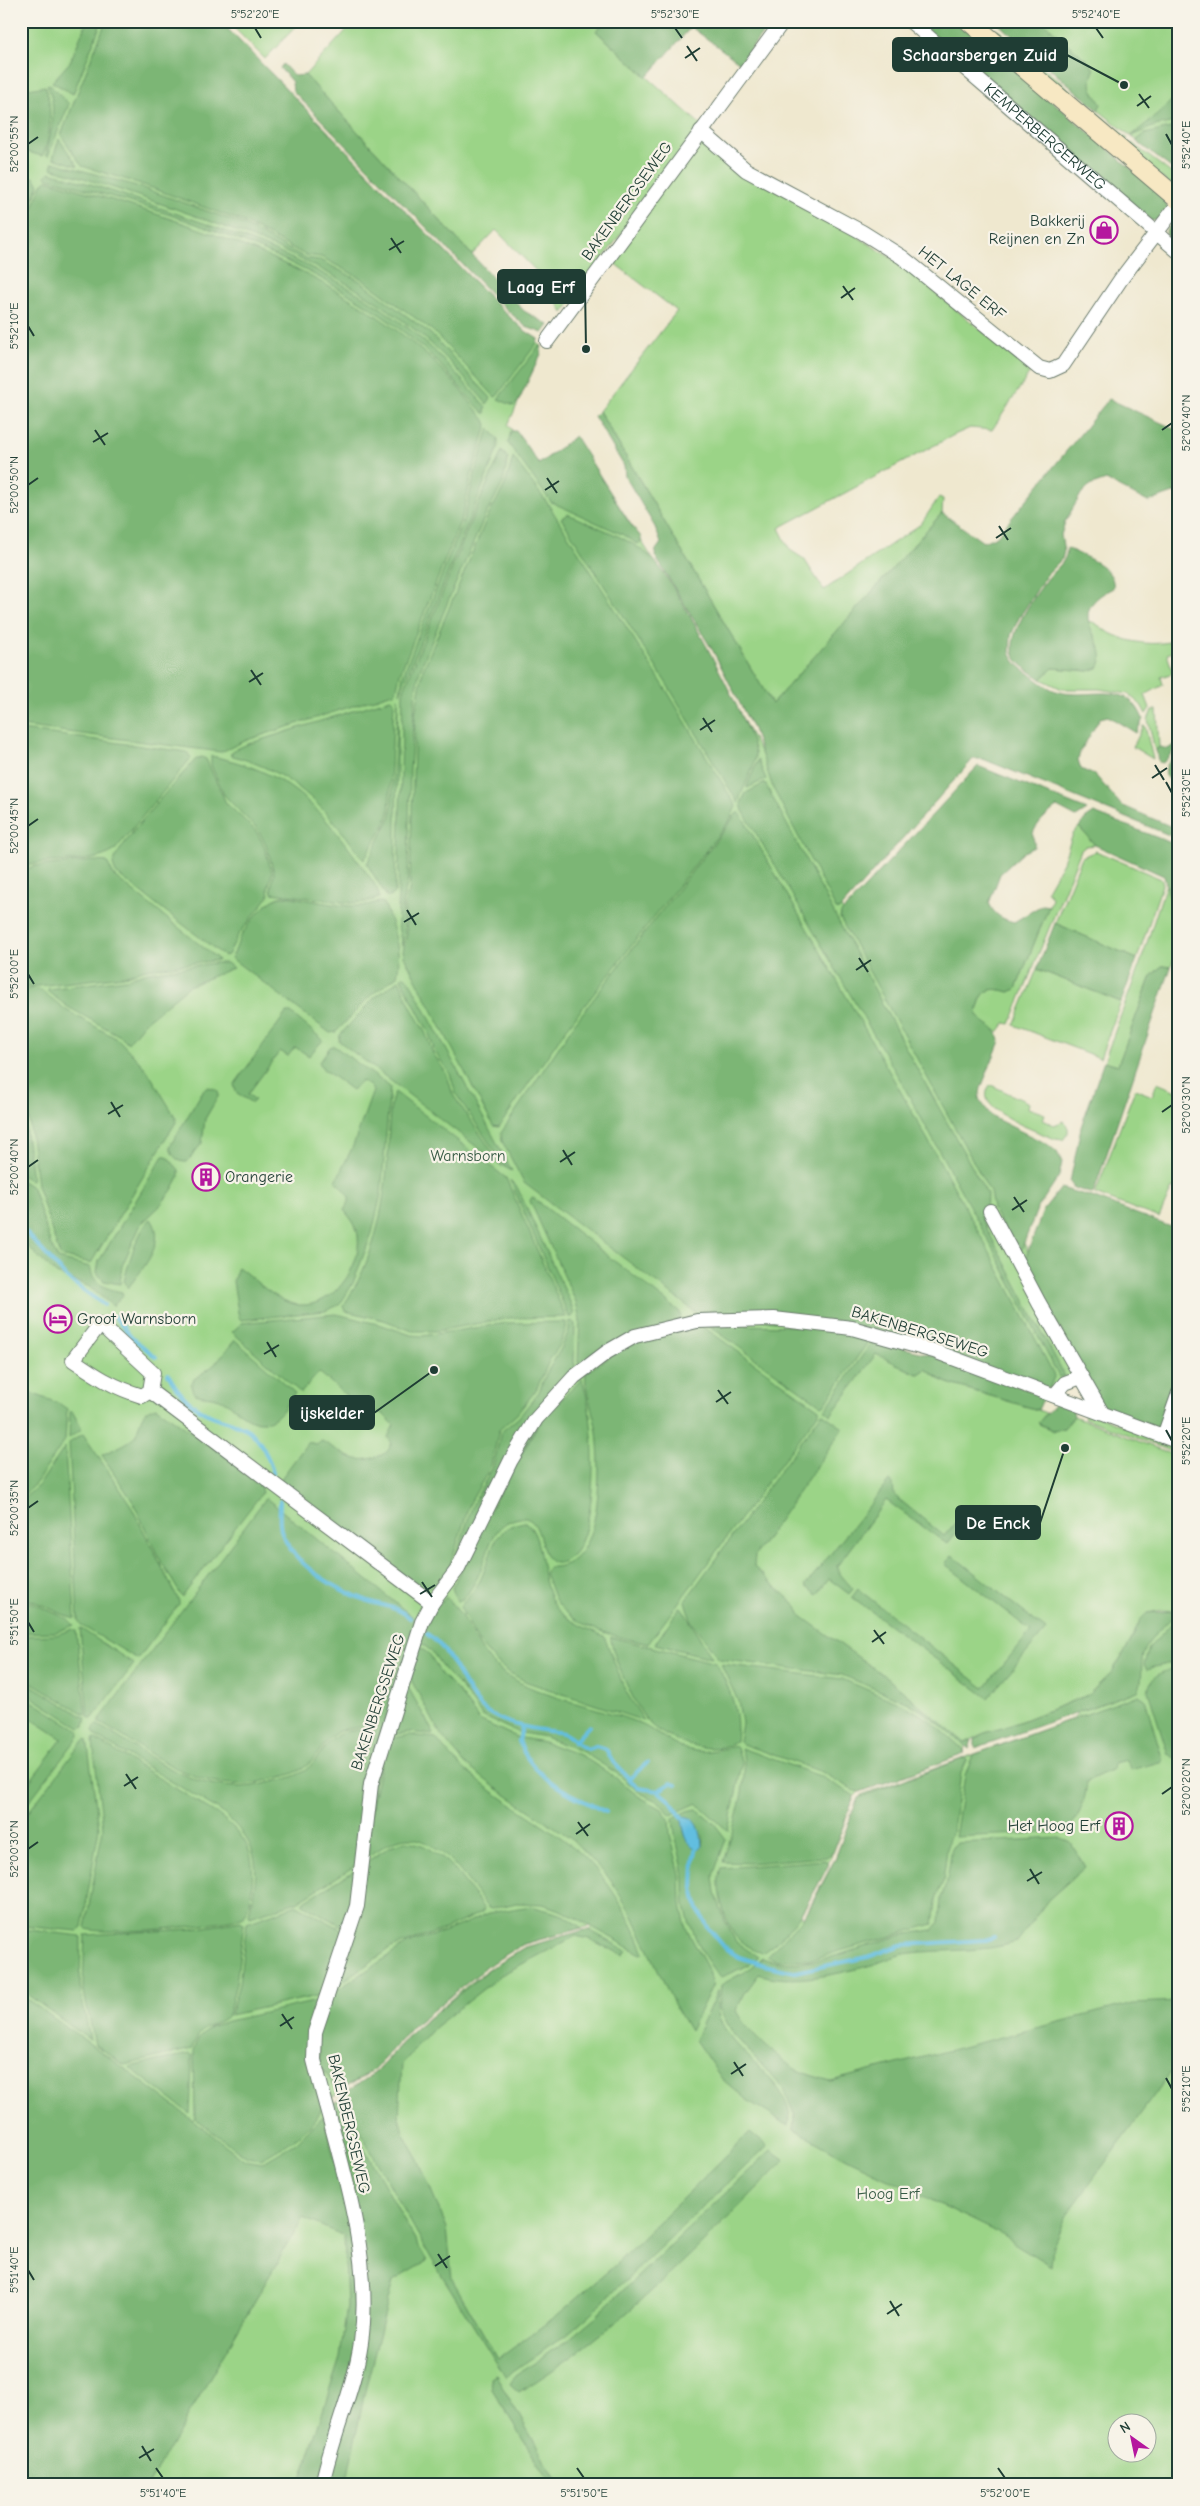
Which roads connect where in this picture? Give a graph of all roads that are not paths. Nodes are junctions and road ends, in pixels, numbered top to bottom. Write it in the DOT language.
graph roads {
  1 [pos="783,21"];
  2 [pos="910,21"];
  3 [pos="969,21"];
  4 [pos="701,131"];
  5 [pos="1179,202"];
  6 [pos="1156,234"];
  7 [pos="1179,252"];
  8 [pos="546,340"];
  9 [pos="990,1211"];
  10 [pos="1081,1377"];
  11 [pos="150,1391"];
  12 [pos="1179,1393"];
  13 [pos="1055,1396"];
  14 [pos="1101,1411"];
  15 [pos="1164,1436"];
  16 [pos="1179,1442"];
  17 [pos="432,1603"];
  18 [pos="322,2485"];
  1 -- 4 [label="street"];
  2 -- 6 [label="street, KEMPERBERGERWEG"];
  3 -- 5 [label="main road"];
  4 -- 6 [label="street, HET LAGE ERF"];
  4 -- 8 [label="street, BAKENBERGSEWEG"];
  5 -- 6 [label="street"];
  6 -- 7 [label="street, KEMPERBERGERWEG"];
  9 -- 10 [label="street"];
  10 -- 13 [label="street"];
  10 -- 14 [label="street"];
  11 -- 11 [label="street"];
  11 -- 17 [label="street"];
  12 -- 15 [label="street"];
  13 -- 14 [label="street, BAKENBERGSEWEG"];
  13 -- 17 [label="street, BAKENBERGSEWEG"];
  14 -- 15 [label="street, BAKENBERGSEWEG"];
  15 -- 16 [label="street, BAKENBERGSEWEG"];
  17 -- 18 [label="street, BAKENBERGSEWEG"];
}
